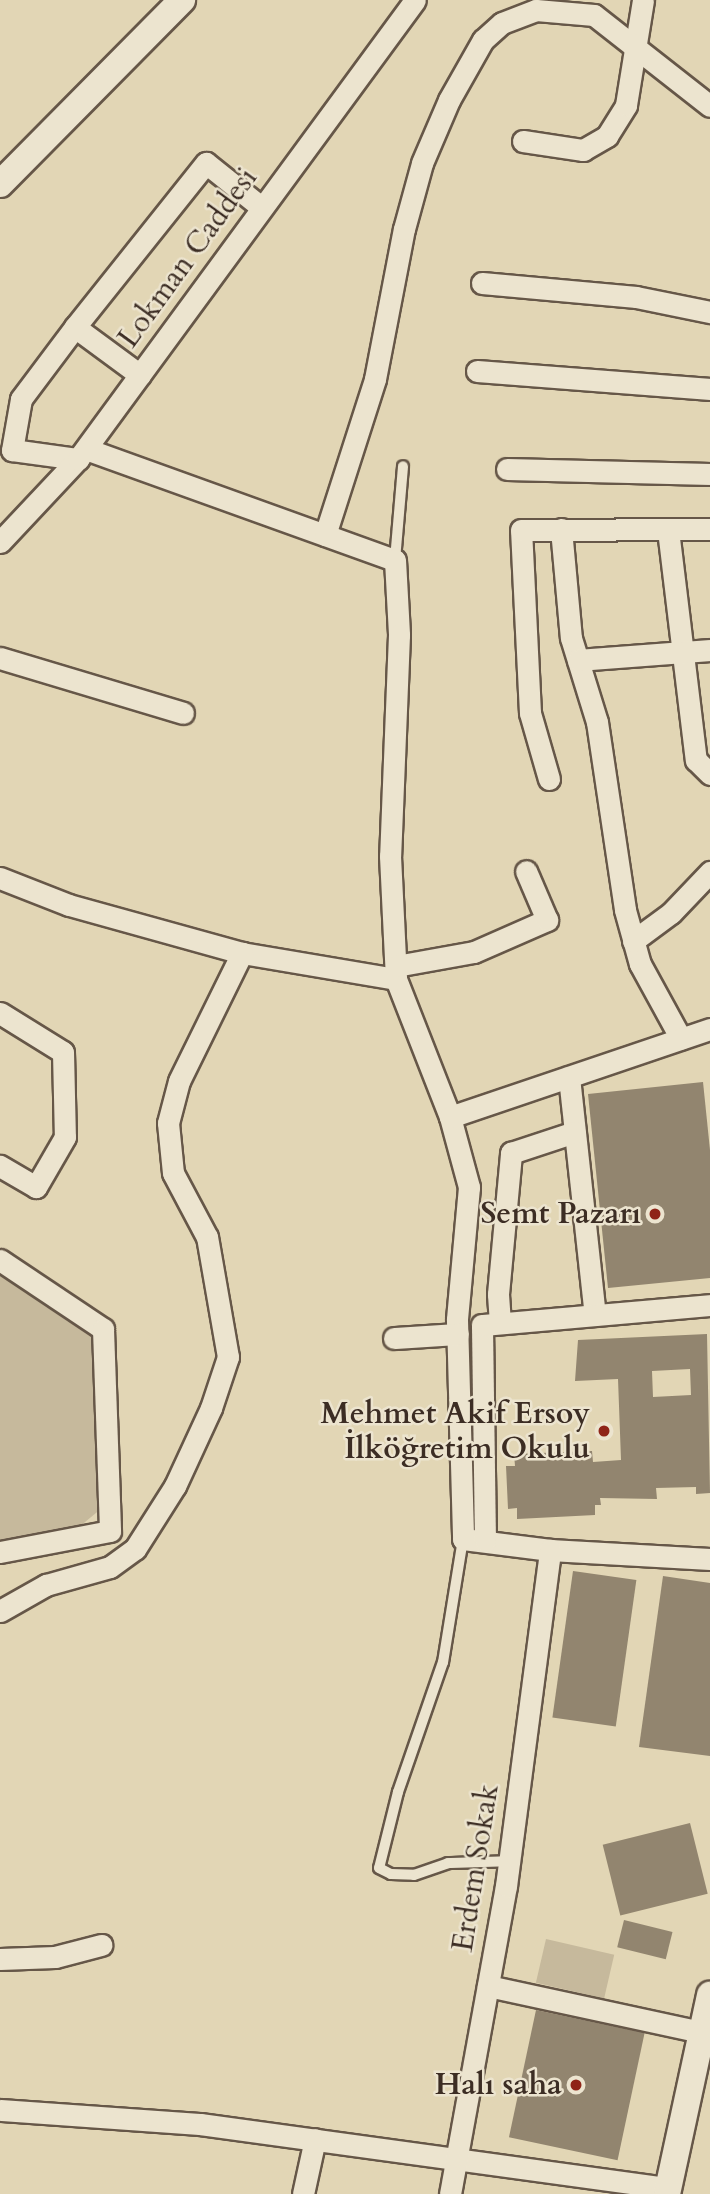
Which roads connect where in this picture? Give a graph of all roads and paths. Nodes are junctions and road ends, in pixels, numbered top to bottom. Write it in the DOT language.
graph roads {
  1 [pos="181,0"];
  2 [pos="415,0"];
  3 [pos="643,0"];
  4 [pos="637,49"];
  5 [pos="710,106"];
  6 [pos="523,141"];
  7 [pos="0,184"];
  8 [pos="261,207"];
  9 [pos="482,283"];
  10 [pos="710,312"];
  11 [pos="75,327"];
  12 [pos="477,371"];
  13 [pos="139,375"];
  14 [pos="710,389"];
  15 [pos="82,454"];
  16 [pos="403,466"];
  17 [pos="507,469"];
  18 [pos="710,474"];
  19 [pos="561,529"];
  20 [pos="710,529"];
  21 [pos="668,530"];
  22 [pos="325,535"];
  23 [pos="0,542"];
  24 [pos="395,560"];
  25 [pos="710,650"];
  26 [pos="683,655"];
  27 [pos="0,658"];
  28 [pos="578,660"];
  29 [pos="183,713"];
  30 [pos="710,774"];
  31 [pos="549,779"];
  32 [pos="526,871"];
  33 [pos="710,872"];
  34 [pos="0,878"];
  35 [pos="633,942"];
  36 [pos="242,953"];
  37 [pos="396,972"];
  38 [pos="0,1013"];
  39 [pos="710,1029"];
  40 [pos="681,1039"];
  41 [pos="569,1077"];
  42 [pos="450,1116"];
  43 [pos="575,1132"];
  44 [pos="0,1166"];
  45 [pos="0,1260"];
  46 [pos="710,1305"];
  47 [pos="595,1315"];
  48 [pos="500,1323"];
  49 [pos="457,1334"];
  50 [pos="394,1338"];
  51 [pos="463,1539"];
  52 [pos="485,1541"];
  53 [pos="550,1550"];
  54 [pos="0,1552"];
  55 [pos="710,1559"];
  56 [pos="0,1611"];
  57 [pos="510,1861"];
  58 [pos="101,1945"];
  59 [pos="0,1959"];
  60 [pos="488,1986"];
  61 [pos="710,1995"];
  62 [pos="701,2032"];
  63 [pos="0,2110"];
  64 [pos="315,2139"];
  65 [pos="457,2158"];
  66 [pos="667,2191"];
  67 [pos="303,2194"];
  68 [pos="450,2194"];
  1 -- 7 [label="street"];
  2 -- 8 [label="street, Lokman Caddesi"];
  3 -- 4 [label="street"];
  4 -- 5 [label="street"];
  4 -- 6 [label="street"];
  4 -- 22 [label="street"];
  8 -- 11 [label="street"];
  8 -- 13 [label="street, Lokman Caddesi"];
  9 -- 10 [label="street"];
  11 -- 13 [label="street"];
  11 -- 15 [label="street"];
  12 -- 14 [label="street"];
  13 -- 15 [label="street, Lokman Caddesi"];
  15 -- 22 [label="street"];
  15 -- 23 [label="street, Lokman Caddesi"];
  16 -- 24 [label="lane"];
  17 -- 18 [label="street"];
  19 -- 21 [label="street"];
  19 -- 28 [label="street"];
  19 -- 31 [label="street"];
  20 -- 21 [label="street"];
  21 -- 26 [label="street"];
  22 -- 24 [label="street"];
  24 -- 37 [label="street"];
  25 -- 26 [label="street"];
  26 -- 28 [label="street"];
  26 -- 30 [label="street"];
  27 -- 29 [label="street"];
  28 -- 35 [label="street"];
  32 -- 37 [label="street"];
  33 -- 35 [label="street"];
  34 -- 36 [label="street"];
  35 -- 40 [label="street"];
  36 -- 37 [label="street"];
  36 -- 56 [label="street"];
  37 -- 42 [label="street"];
  38 -- 44 [label="street"];
  39 -- 40 [label="street"];
  40 -- 41 [label="street"];
  41 -- 42 [label="street"];
  41 -- 43 [label="street"];
  42 -- 49 [label="street"];
  43 -- 47 [label="street"];
  43 -- 48 [label="street"];
  45 -- 54 [label="street"];
  46 -- 47 [label="street"];
  47 -- 48 [label="street"];
  48 -- 52 [label="street"];
  49 -- 50 [label="street"];
  49 -- 51 [label="street"];
  51 -- 52 [label="street"];
  51 -- 57 [label="lane"];
  52 -- 53 [label="street"];
  53 -- 55 [label="street"];
  53 -- 57 [label="street, Erdem Sokak"];
  57 -- 60 [label="street, Erdem Sokak"];
  58 -- 59 [label="street"];
  60 -- 62 [label="street"];
  60 -- 65 [label="street, Erdem Sokak"];
  61 -- 62 [label="street"];
  62 -- 66 [label="street"];
  63 -- 64 [label="street"];
  64 -- 65 [label="street"];
  64 -- 67 [label="street"];
  65 -- 66 [label="street"];
  65 -- 68 [label="street, Erdem Sokak"];
}
